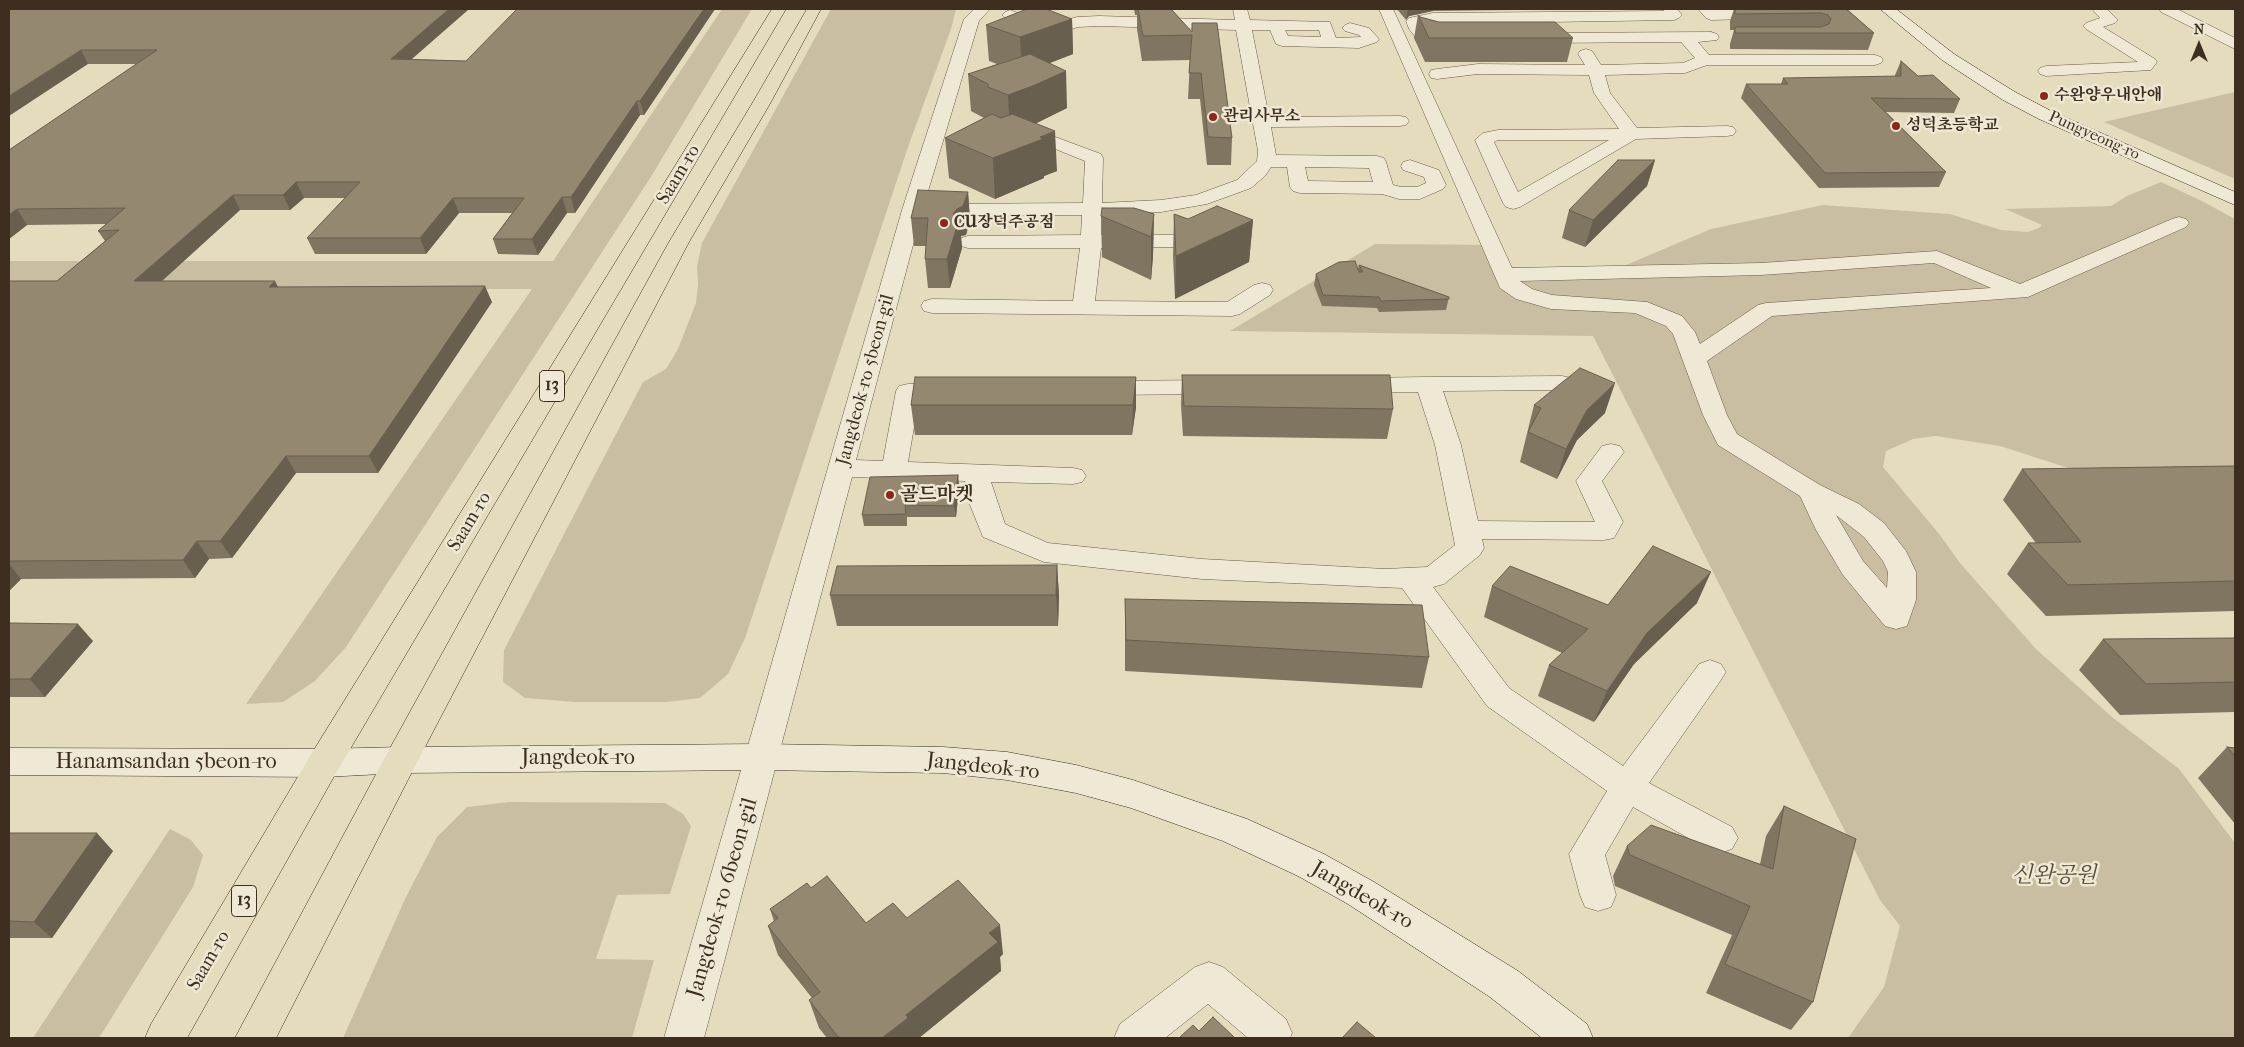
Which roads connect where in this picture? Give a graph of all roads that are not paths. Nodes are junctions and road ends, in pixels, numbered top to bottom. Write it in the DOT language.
graph roads {
  1 [pos="779,9"];
  2 [pos="814,9"];
  3 [pos="983,9"];
  4 [pos="1386,9"];
  5 [pos="1705,9"];
  6 [pos="1744,9"];
  7 [pos="1887,9"];
  8 [pos="2099,9"];
  9 [pos="2166,9"];
  10 [pos="1671,13"];
  11 [pos="1010,15"];
  12 [pos="1574,16"];
  13 [pos="1242,17"];
  14 [pos="1620,26"];
  15 [pos="1350,28"];
  16 [pos="1049,30"];
  17 [pos="1080,37"];
  18 [pos="1119,37"];
  19 [pos="1208,37"];
  20 [pos="1684,37"];
  21 [pos="1711,37"];
  22 [pos="1730,37"];
  23 [pos="1576,38"];
  24 [pos="1462,39"];
  25 [pos="1517,39"];
  26 [pos="2235,44"];
  27 [pos="1705,60"];
  28 [pos="1875,60"];
  29 [pos="1596,70"];
  30 [pos="2046,71"];
  31 [pos="1437,74"];
  32 [pos="1400,121"];
  33 [pos="1261,122"];
  34 [pos="1727,131"];
  35 [pos="1632,134"];
  36 [pos="1003,149"];
  37 [pos="1266,161"];
  38 [pos="1295,161"];
  39 [pos="1410,166"];
  40 [pos="1384,188"];
  41 [pos="2235,199"];
  42 [pos="1091,208"];
  43 [pos="912,210"];
  44 [pos="2179,223"];
  45 [pos="1091,241"];
  46 [pos="1180,241"];
  47 [pos="968,242"];
  48 [pos="1504,275"];
  49 [pos="1262,290"];
  50 [pos="2020,292"];
  51 [pos="932,306"];
  52 [pos="1083,308"];
  53 [pos="1694,359"];
  54 [pos="1562,383"];
  55 [pos="1428,384"];
  56 [pos="1330,386"];
  57 [pos="1242,387"];
  58 [pos="1075,389"];
  59 [pos="977,390"];
  60 [pos="1611,452"];
  61 [pos="841,468"];
  62 [pos="894,470"];
  63 [pos="976,473"];
  64 [pos="1073,476"];
  65 [pos="1810,491"];
  66 [pos="1466,530"];
  67 [pos="1410,578"];
  68 [pos="1710,672"];
  69 [pos="762,757"];
  70 [pos="401,760"];
  71 [pos="9,762"];
  72 [pos="324,763"];
  73 [pos="1627,787"];
  74 [pos="1720,838"];
  75 [pos="1598,895"];
  76 [pos="1272,1033"];
  77 [pos="164,1038"];
  78 [pos="255,1038"];
  79 [pos="684,1038"];
  80 [pos="1134,1038"];
  81 [pos="1573,1038"];
  1 -- 72 [label="main road, Saam-ro / 13"];
  2 -- 70 [label="main road, Saam-ro / 13"];
  3 -- 43 [label="street, Jangdeok-ro 5beon-gil"];
  4 -- 48 [label="street"];
  5 -- 6 [label="street"];
  7 -- 41 [label="street, Pungyeong-ro"];
  8 -- 30 [label="street"];
  9 -- 26 [label="street"];
  10 -- 12 [label="street"];
  10 -- 14 [label="street"];
  10 -- 21 [label="street"];
  11 -- 16 [label="street"];
  12 -- 23 [label="street"];
  12 -- 24 [label="street"];
  13 -- 15 [label="street"];
  13 -- 16 [label="street"];
  13 -- 33 [label="street"];
  16 -- 17 [label="street"];
  18 -- 19 [label="street"];
  20 -- 21 [label="street"];
  20 -- 23 [label="street"];
  20 -- 27 [label="street"];
  21 -- 22 [label="street"];
  23 -- 25 [label="street"];
  23 -- 29 [label="street"];
  27 -- 28 [label="street"];
  27 -- 29 [label="street"];
  29 -- 31 [label="street"];
  29 -- 35 [label="street"];
  32 -- 33 [label="street"];
  33 -- 37 [label="street"];
  34 -- 35 [label="street"];
  35 -- 35 [label="street"];
  36 -- 42 [label="street"];
  37 -- 38 [label="street"];
  37 -- 42 [label="street"];
  38 -- 40 [label="street"];
  38 -- 40 [label="street"];
  39 -- 40 [label="street"];
  42 -- 43 [label="street"];
  42 -- 45 [label="street"];
  43 -- 61 [label="street, Jangdeok-ro 5beon-gil"];
  44 -- 50 [label="street"];
  45 -- 46 [label="street"];
  45 -- 47 [label="street"];
  45 -- 52 [label="street"];
  48 -- 50 [label="street"];
  48 -- 53 [label="street"];
  49 -- 52 [label="street"];
  50 -- 53 [label="street"];
  51 -- 52 [label="street"];
  53 -- 65 [label="street"];
  54 -- 55 [label="street"];
  55 -- 56 [label="street"];
  55 -- 66 [label="street"];
  57 -- 58 [label="street"];
  59 -- 62 [label="street"];
  60 -- 66 [label="street"];
  61 -- 62 [label="street"];
  61 -- 69 [label="street, Jangdeok-ro 5beon-gil"];
  62 -- 63 [label="street"];
  63 -- 64 [label="street"];
  63 -- 67 [label="street"];
  65 -- 65 [label="street"];
  66 -- 67 [label="street"];
  67 -- 73 [label="street"];
  68 -- 73 [label="street"];
  69 -- 70 [label="street, Jangdeok-ro"];
  69 -- 79 [label="street, Jangdeok-ro 6beon-gil"];
  69 -- 81 [label="street, Jangdeok-ro"];
  70 -- 72 [label="street, Jangdeok-ro"];
  70 -- 78 [label="main road, Saam-ro / 13"];
  71 -- 72 [label="street, Hanamsandan 5beon-ro"];
  72 -- 77 [label="main road, Saam-ro / 13"];
  73 -- 74 [label="street"];
  73 -- 75 [label="street"];
  76 -- 80 [label="street"];
}
